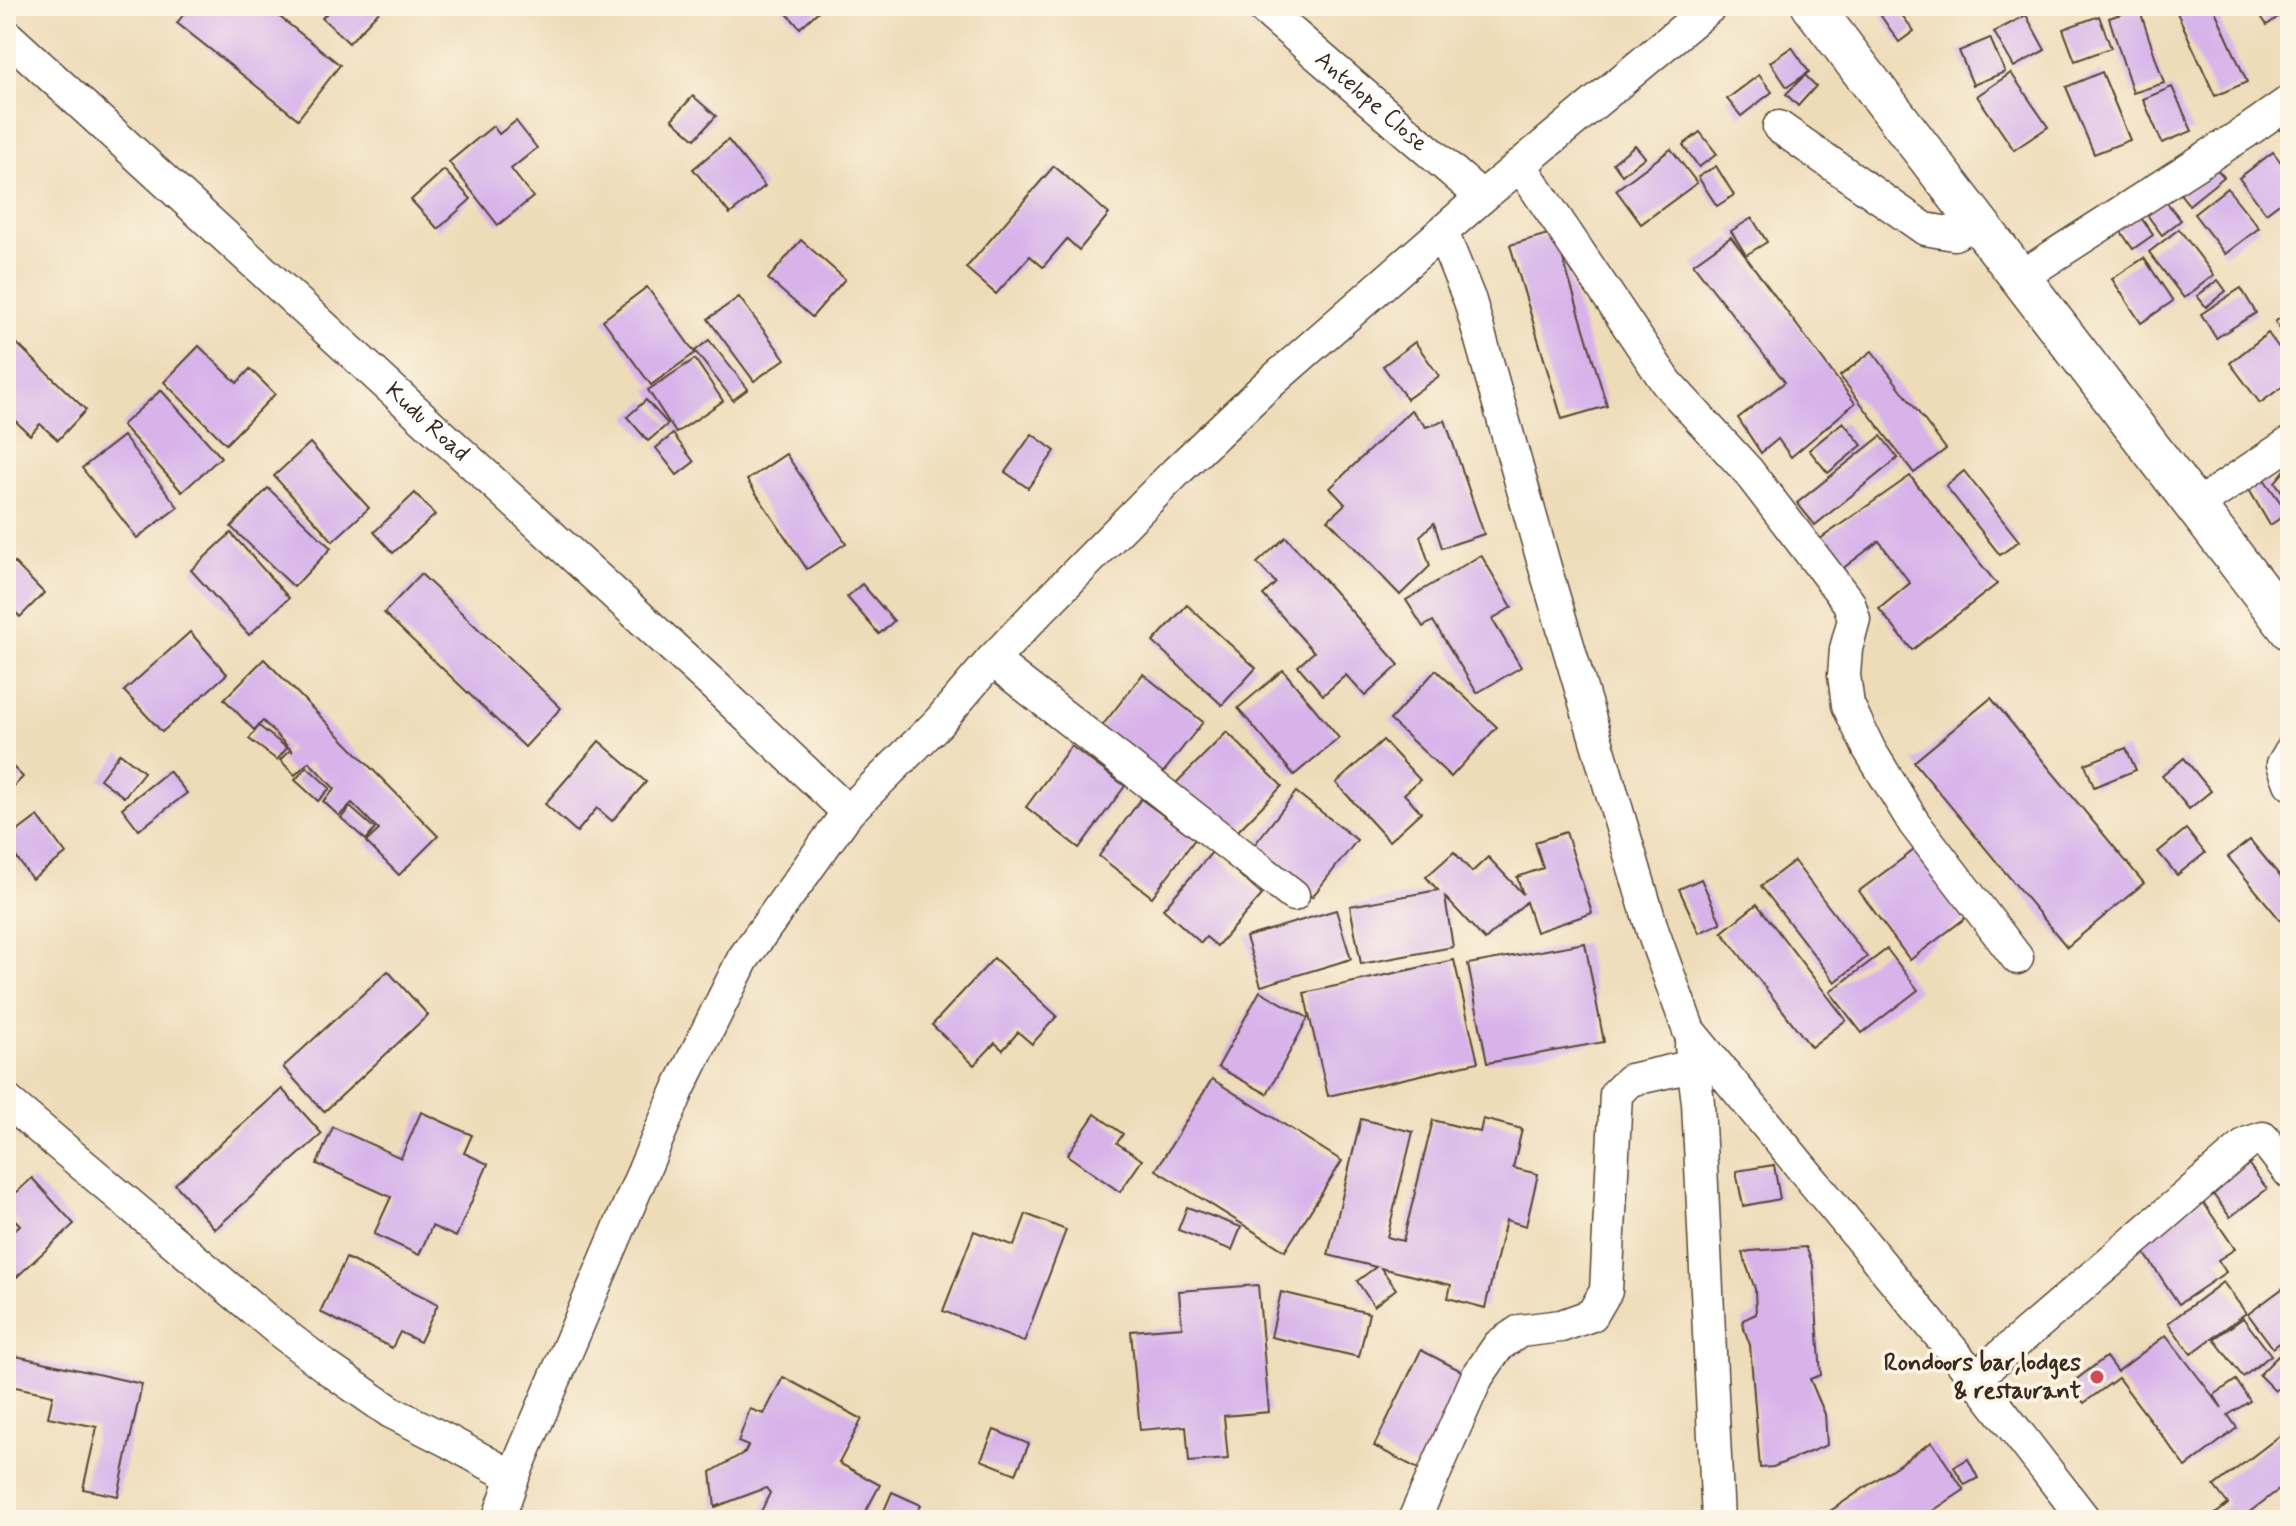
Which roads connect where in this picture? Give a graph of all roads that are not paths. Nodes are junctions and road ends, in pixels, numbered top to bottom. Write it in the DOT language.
graph roads {
  1 [pos="1261,6"];
  2 [pos="1711,6"];
  3 [pos="1812,6"];
  4 [pos="6,35"];
  5 [pos="2290,101"];
  6 [pos="1779,127"];
  7 [pos="1520,165"];
  8 [pos="1482,197"];
  9 [pos="1977,223"];
  10 [pos="1442,232"];
  11 [pos="2019,278"];
  12 [pos="2290,443"];
  13 [pos="2194,507"];
  14 [pos="2290,630"];
  15 [pos="992,660"];
  16 [pos="2290,752"];
  17 [pos="2290,783"];
  18 [pos="848,812"];
  19 [pos="1293,895"];
  20 [pos="2017,958"];
  21 [pos="1689,1031"];
  22 [pos="1693,1066"];
  23 [pos="6,1100"];
  24 [pos="2290,1173"];
  25 [pos="1975,1378"];
  26 [pos="513,1477"];
  27 [pos="498,1520"];
  28 [pos="1414,1520"];
  29 [pos="1718,1520"];
  30 [pos="2085,1520"];
  1 -- 8 [label="street, Antelope Close"];
  2 -- 7 [label="street"];
  3 -- 9 [label="main road"];
  4 -- 18 [label="street, Kudu Road"];
  5 -- 11 [label="street"];
  6 -- 9 [label="street"];
  7 -- 8 [label="street"];
  7 -- 20 [label="street"];
  8 -- 10 [label="street"];
  9 -- 11 [label="main road"];
  10 -- 15 [label="street"];
  10 -- 21 [label="street"];
  11 -- 13 [label="main road"];
  12 -- 13 [label="street"];
  13 -- 14 [label="main road"];
  15 -- 18 [label="street"];
  15 -- 19 [label="street"];
  16 -- 17 [label="street"];
  18 -- 26 [label="street"];
  21 -- 22 [label="street"];
  21 -- 25 [label="street"];
  22 -- 28 [label="street"];
  22 -- 29 [label="street"];
  23 -- 26 [label="street"];
  24 -- 25 [label="street"];
  25 -- 30 [label="street"];
  26 -- 27 [label="street"];
}
